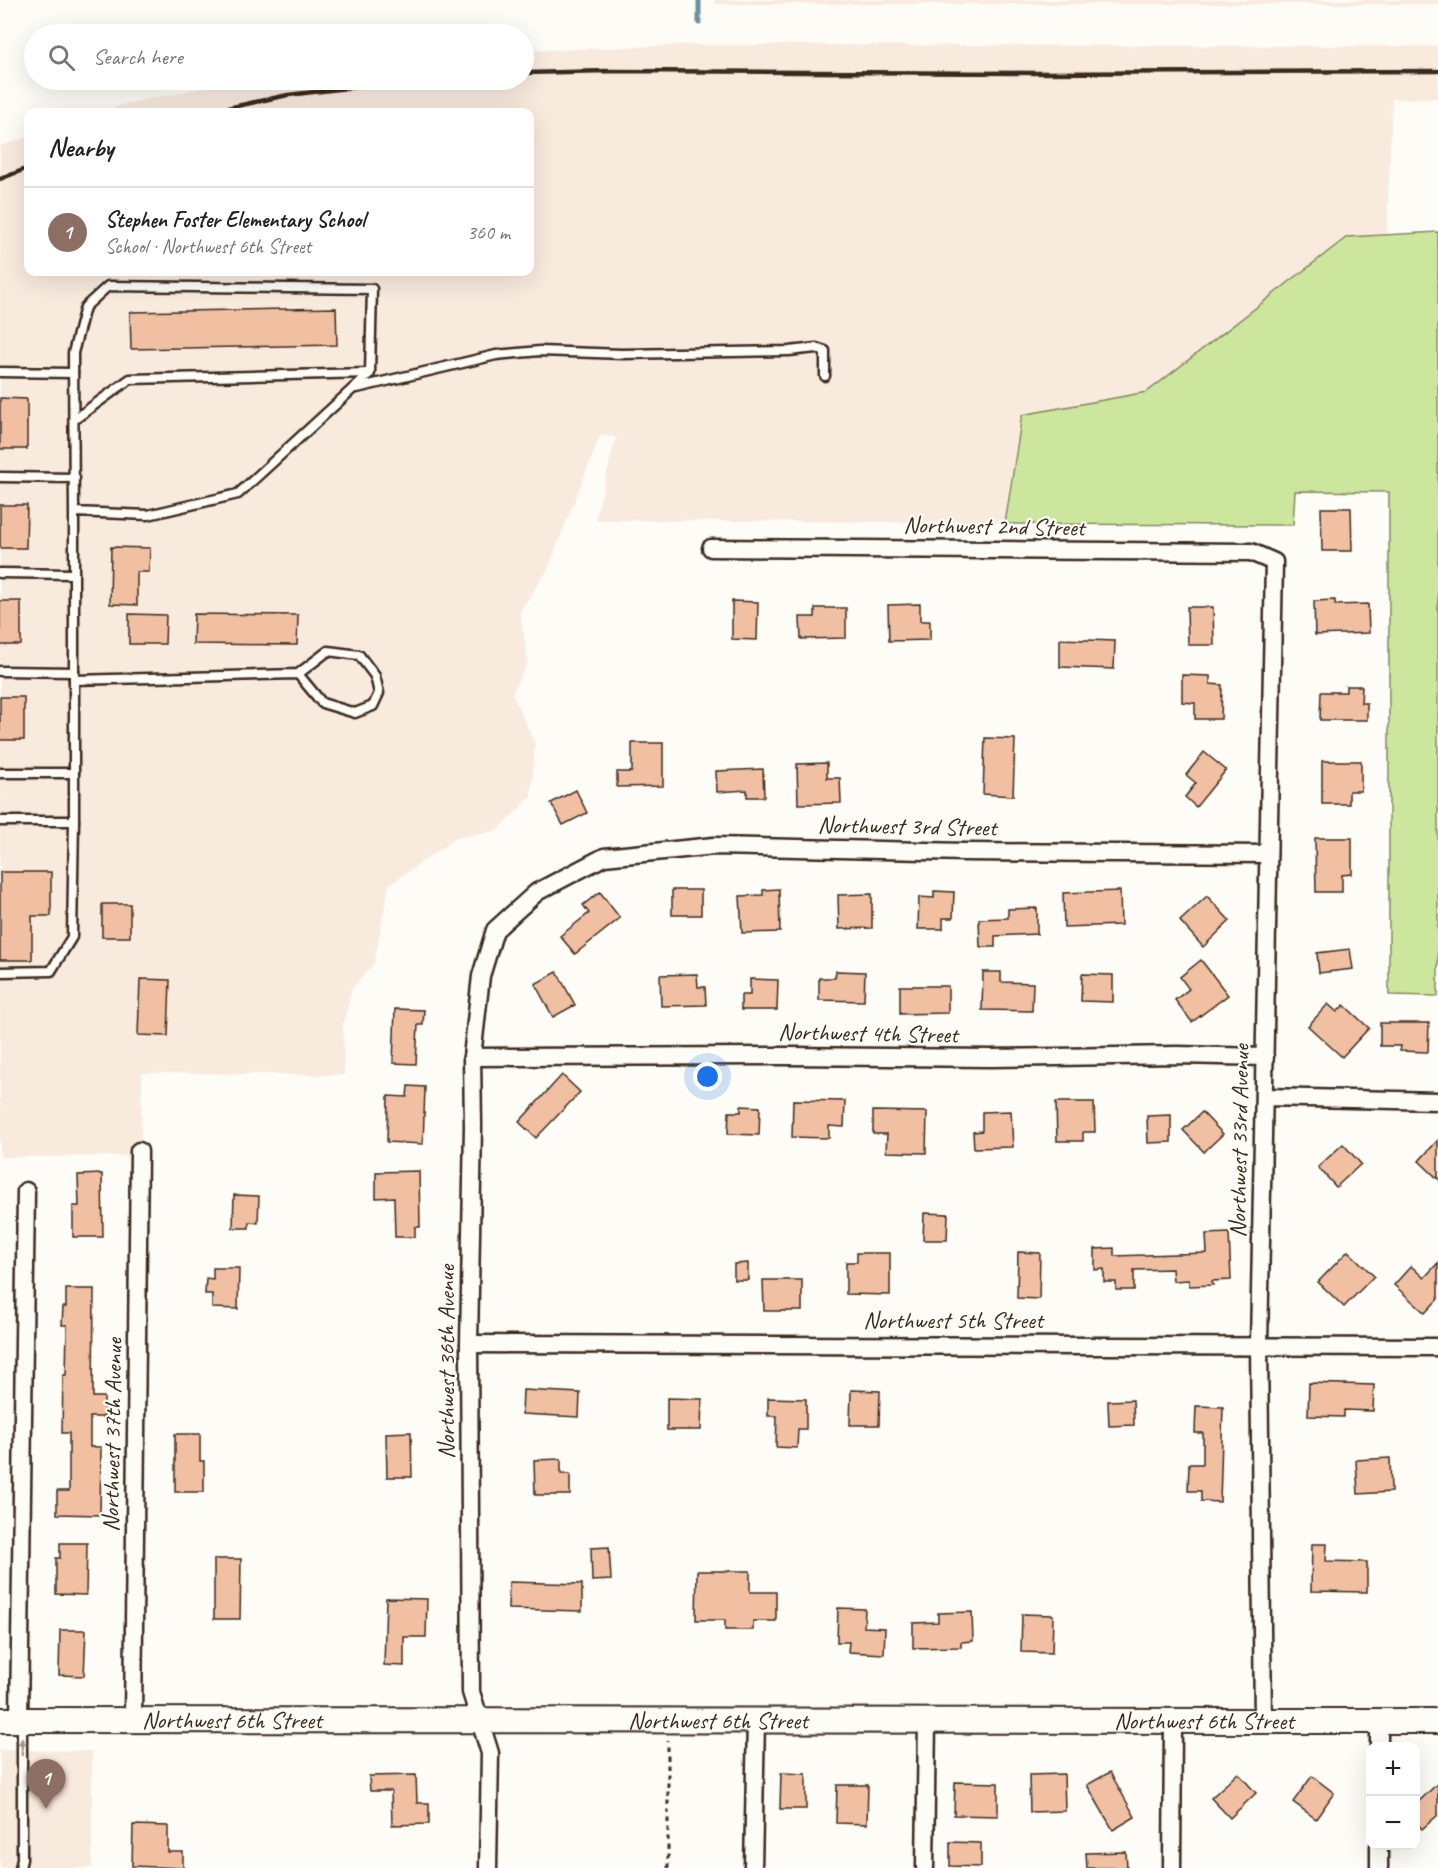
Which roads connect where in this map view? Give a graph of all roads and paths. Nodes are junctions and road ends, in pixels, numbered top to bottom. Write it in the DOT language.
graph roads {
  1 [pos="0,372"];
  2 [pos="73,373"];
  3 [pos="370,374"];
  4 [pos="825,376"];
  5 [pos="354,388"];
  6 [pos="75,419"];
  7 [pos="0,477"];
  8 [pos="75,478"];
  9 [pos="74,512"];
  10 [pos="711,548"];
  11 [pos="1274,562"];
  12 [pos="0,573"];
  13 [pos="74,574"];
  14 [pos="0,671"];
  15 [pos="298,674"];
  16 [pos="74,676"];
  17 [pos="0,773"];
  18 [pos="74,773"];
  19 [pos="0,821"];
  20 [pos="74,821"];
  21 [pos="1268,854"];
  22 [pos="552,884"];
  23 [pos="0,972"];
  24 [pos="472,1057"];
  25 [pos="1265,1057"];
  26 [pos="1265,1097"];
  27 [pos="1438,1101"];
  28 [pos="139,1151"];
  29 [pos="26,1191"];
  30 [pos="469,1344"];
  31 [pos="1259,1345"];
  32 [pos="1438,1347"];
  33 [pos="14,1720"];
  34 [pos="133,1720"];
  35 [pos="480,1721"];
  36 [pos="668,1721"];
  37 [pos="756,1721"];
  38 [pos="927,1721"];
  39 [pos="1173,1721"];
  40 [pos="1263,1721"];
  41 [pos="1379,1721"];
  42 [pos="1438,1721"];
  43 [pos="1379,1742"];
  44 [pos="1379,1850"];
  45 [pos="20,1868"];
  46 [pos="488,1868"];
  47 [pos="668,1868"];
  48 [pos="753,1868"];
  49 [pos="925,1868"];
  50 [pos="1172,1868"];
  51 [pos="1379,1868"];
  1 -- 2 [label="lane"];
  2 -- 3 [label="lane"];
  2 -- 6 [label="lane"];
  3 -- 5 [label="lane"];
  3 -- 6 [label="lane"];
  4 -- 5 [label="lane"];
  5 -- 9 [label="lane"];
  6 -- 8 [label="lane"];
  7 -- 8 [label="lane"];
  8 -- 9 [label="lane"];
  9 -- 13 [label="lane"];
  10 -- 11 [label="street, Northwest 2nd Street"];
  11 -- 21 [label="street, Northwest 33rd Avenue"];
  12 -- 13 [label="lane"];
  13 -- 16 [label="lane"];
  14 -- 16 [label="lane"];
  15 -- 15 [label="lane"];
  15 -- 16 [label="lane"];
  16 -- 18 [label="lane"];
  17 -- 18 [label="lane"];
  18 -- 20 [label="lane"];
  19 -- 20 [label="lane"];
  20 -- 23 [label="lane"];
  21 -- 22 [label="street, Northwest 3rd Street"];
  21 -- 25 [label="street, Northwest 33rd Avenue"];
  22 -- 24 [label="street, Northwest 36th Avenue"];
  24 -- 25 [label="street, Northwest 4th Street"];
  24 -- 30 [label="street, Northwest 36th Avenue"];
  25 -- 26 [label="street, Northwest 33rd Avenue"];
  26 -- 27 [label="street"];
  26 -- 31 [label="street, Northwest 33rd Avenue"];
  28 -- 34 [label="street, Northwest 37th Avenue"];
  29 -- 33 [label="street"];
  30 -- 31 [label="street, Northwest 5th Street"];
  30 -- 35 [label="street, Northwest 36th Avenue"];
  31 -- 32 [label="street, Northwest 5th Street"];
  31 -- 40 [label="street, Northwest 33rd Avenue"];
  33 -- 34 [label="main road, Northwest 6th Street"];
  45 -- 33 [label="lane, one-way"];
  34 -- 35 [label="main road, Northwest 6th Street"];
  35 -- 36 [label="main road, Northwest 6th Street"];
  35 -- 46 [label="street, Northwest 36th Avenue"];
  36 -- 37 [label="main road, Northwest 6th Street"];
  36 -- 47 [label="path"];
  37 -- 38 [label="main road, Northwest 6th Street"];
  37 -- 48 [label="street"];
  38 -- 39 [label="main road, Northwest 6th Street"];
  38 -- 49 [label="street"];
  39 -- 40 [label="main road, Northwest 6th Street"];
  39 -- 50 [label="street"];
  40 -- 41 [label="main road, Northwest 6th Street"];
  41 -- 42 [label="main road, Northwest 6th Street"];
  41 -- 43 [label="street"];
  44 -- 51 [label="street"];
}
